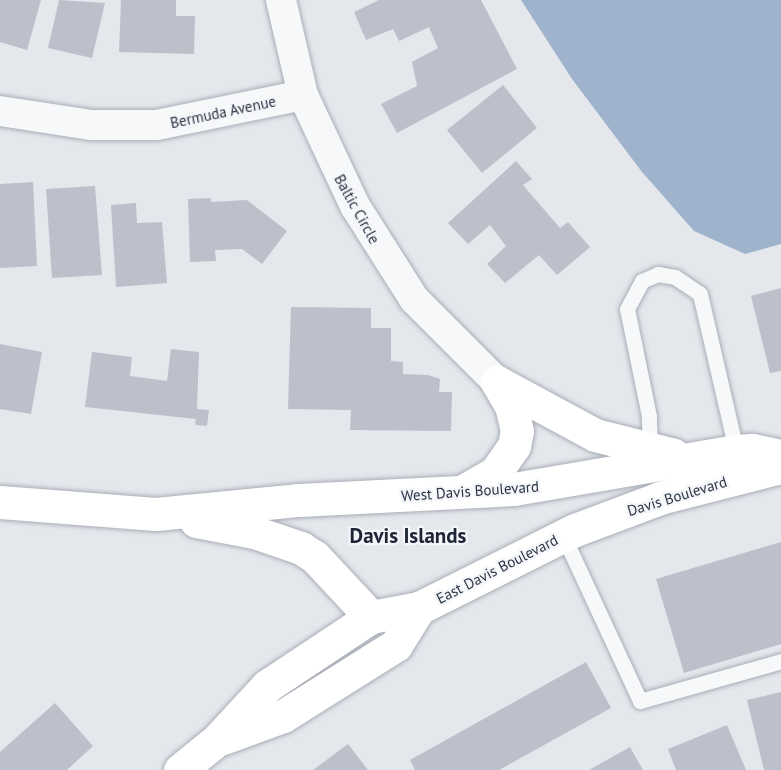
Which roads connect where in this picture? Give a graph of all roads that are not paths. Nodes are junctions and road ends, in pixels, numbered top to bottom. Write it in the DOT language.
graph roads {
  1 [pos="281,0"];
  2 [pos="303,95"];
  3 [pos="0,111"];
  4 [pos="497,382"];
  5 [pos="781,456"];
  6 [pos="739,464"];
  7 [pos="781,467"];
  8 [pos="655,475"];
  9 [pos="459,493"];
  10 [pos="0,502"];
  11 [pos="156,514"];
  12 [pos="569,533"];
  13 [pos="419,608"];
  14 [pos="371,617"];
  15 [pos="781,661"];
  16 [pos="217,740"];
  17 [pos="180,770"];
  1 -- 2 [label="street, Baltic Circle"];
  2 -- 3 [label="street, Bermuda Avenue"];
  2 -- 4 [label="street, Baltic Circle"];
  4 -- 8 [label="street"];
  4 -- 9 [label="street"];
  5 -- 6 [label="street"];
  6 -- 7 [label="street, Davis Boulevard"];
  6 -- 8 [label="street, Davis Boulevard"];
  6 -- 8 [label="street"];
  6 -- 8 [label="lane"];
  8 -- 9 [label="street, West Davis Boulevard"];
  8 -- 12 [label="street, Davis Boulevard"];
  9 -- 11 [label="street, West Davis Boulevard"];
  10 -- 11 [label="street, West Davis Boulevard"];
  11 -- 14 [label="street, West Davis Boulevard"];
  12 -- 13 [label="street, East Davis Boulevard"];
  12 -- 15 [label="lane"];
  13 -- 14 [label="street, East Davis Boulevard"];
  13 -- 16 [label="street, East Davis Boulevard"];
  14 -- 16 [label="street, East Davis Boulevard"];
  16 -- 17 [label="street, East Davis Boulevard"];
}
